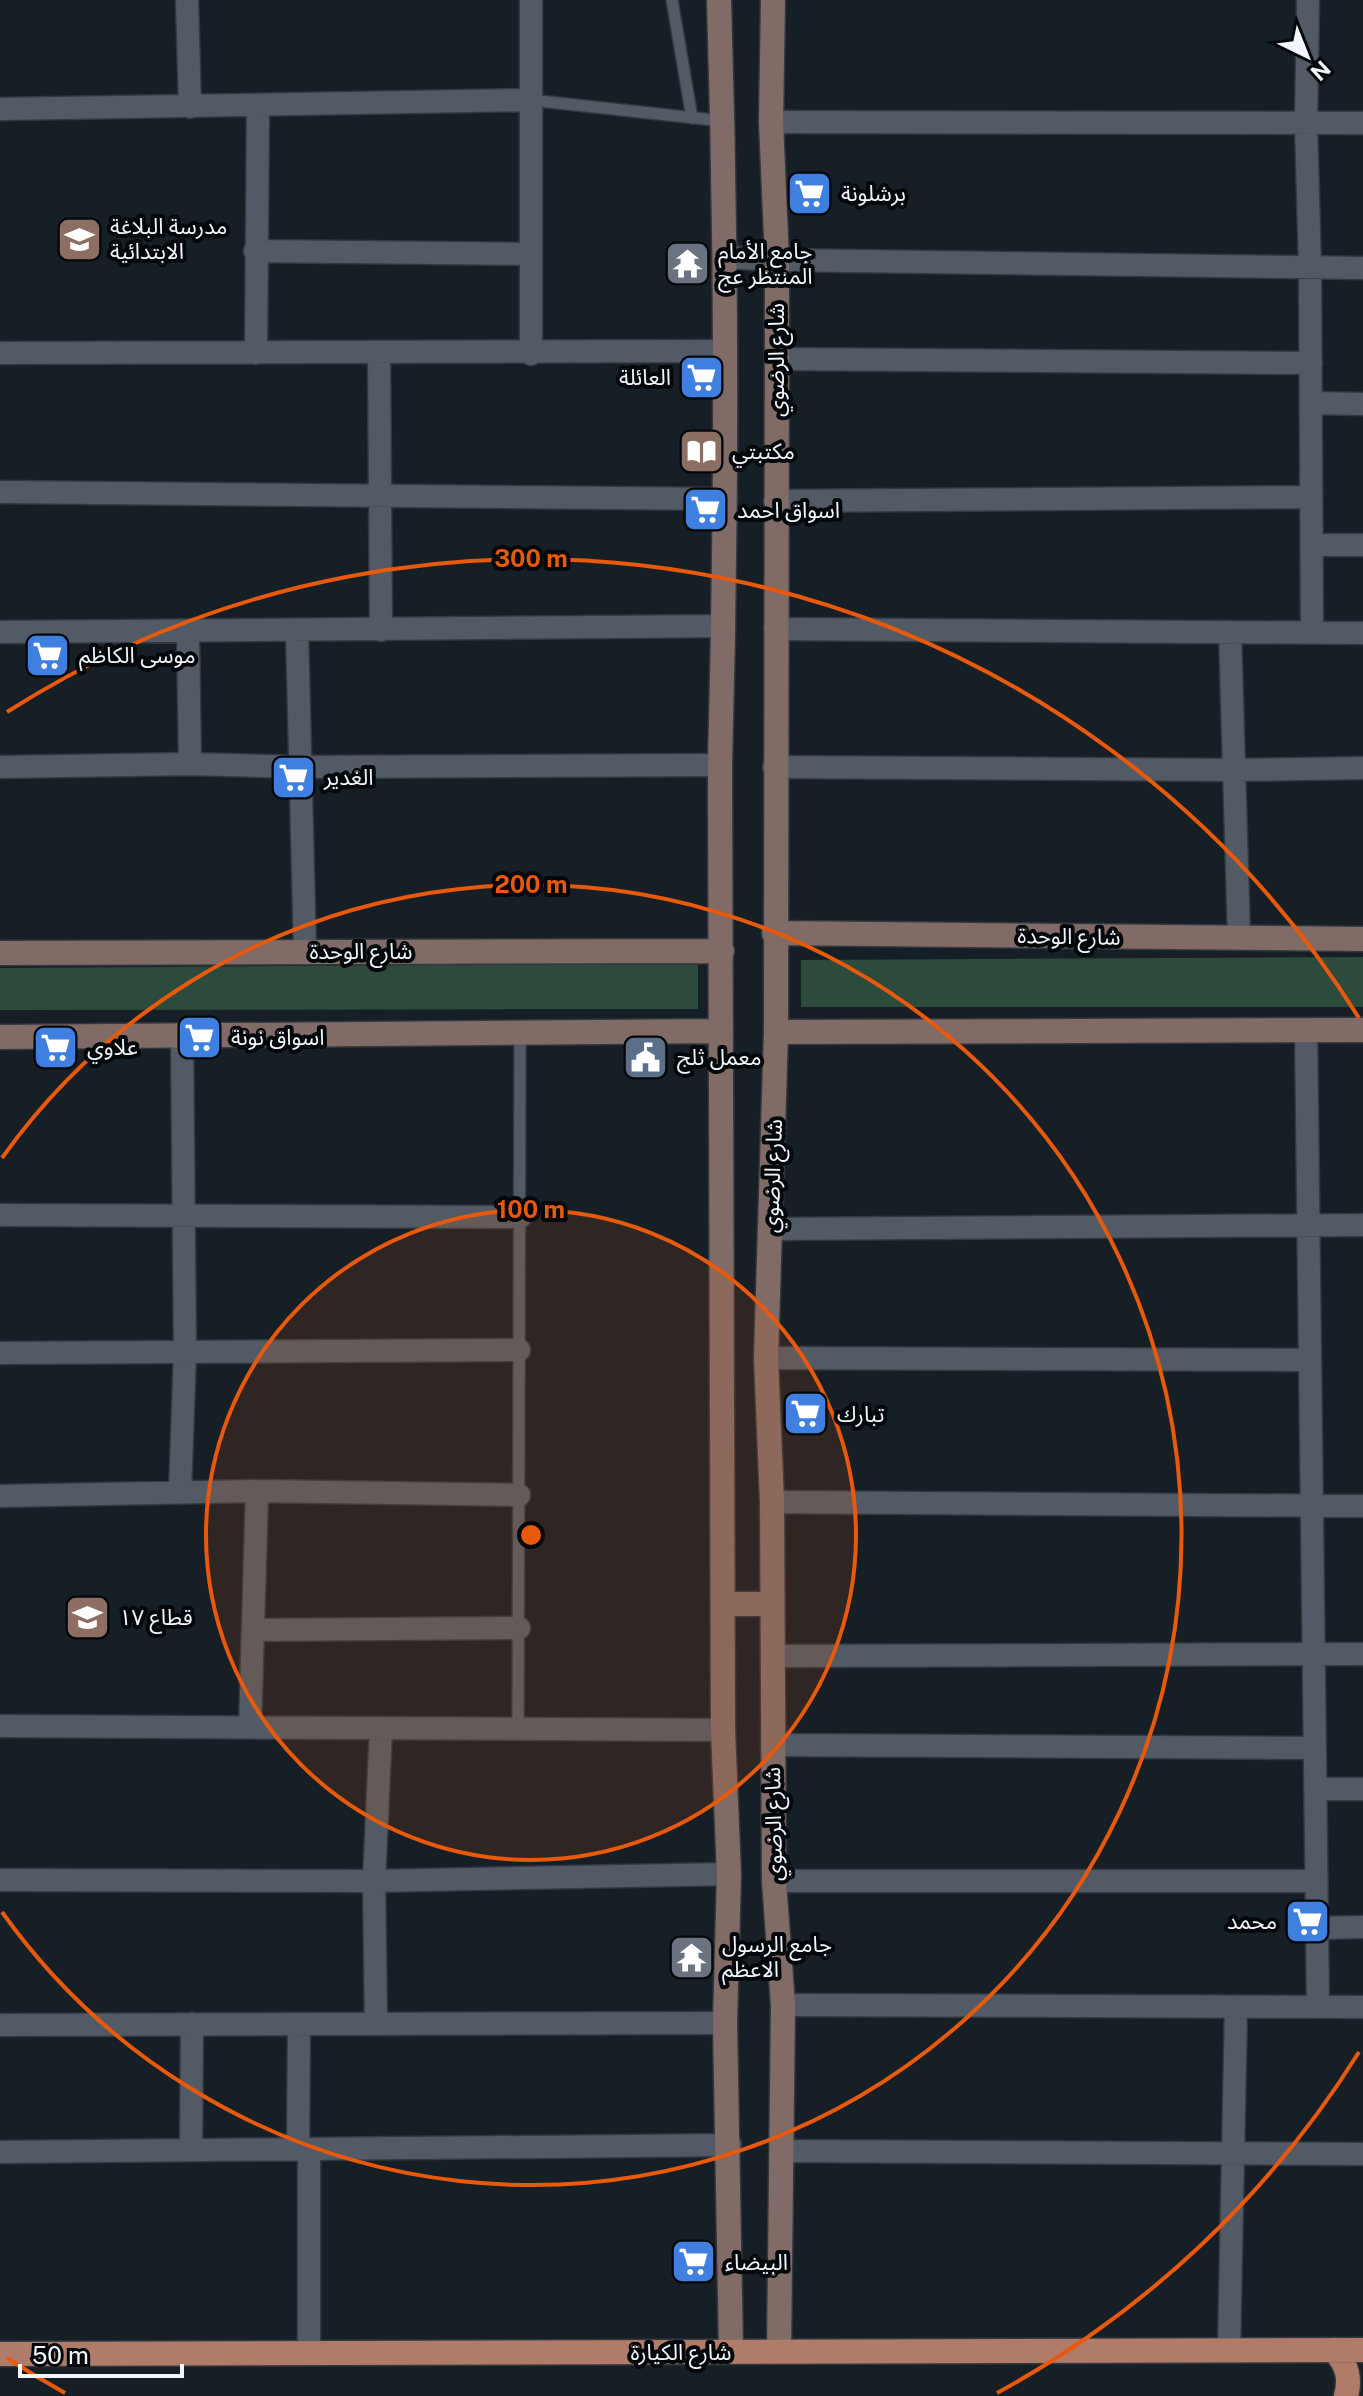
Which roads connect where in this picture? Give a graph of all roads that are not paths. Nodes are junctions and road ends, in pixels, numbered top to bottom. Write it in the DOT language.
graph roads {
  1 [pos="187,0"];
  2 [pos="531,0"];
  3 [pos="672,0"];
  4 [pos="719,0"];
  5 [pos="773,0"];
  6 [pos="1308,0"];
  7 [pos="530,100"];
  8 [pos="258,105"];
  9 [pos="190,107"];
  10 [pos="0,109"];
  11 [pos="692,118"];
  12 [pos="723,121"];
  13 [pos="771,122"];
  14 [pos="1306,123"];
  15 [pos="1363,123"];
  16 [pos="255,251"];
  17 [pos="530,254"];
  18 [pos="725,257"];
  19 [pos="777,260"];
  20 [pos="1310,268"];
  21 [pos="1363,268"];
  22 [pos="724,351"];
  23 [pos="379,352"];
  24 [pos="0,353"];
  25 [pos="256,353"];
  26 [pos="531,354"];
  27 [pos="776,359"];
  28 [pos="1311,363"];
  29 [pos="1312,403"];
  30 [pos="1363,404"];
  31 [pos="0,492"];
  32 [pos="380,495"];
  33 [pos="1311,497"];
  34 [pos="725,499"];
  35 [pos="775,501"];
  36 [pos="1312,545"];
  37 [pos="1363,545"];
  38 [pos="724,626"];
  39 [pos="775,629"];
  40 [pos="381,630"];
  41 [pos="188,631"];
  42 [pos="297,631"];
  43 [pos="0,632"];
  44 [pos="1230,632"];
  45 [pos="1312,632"];
  46 [pos="1363,633"];
  47 [pos="190,764"];
  48 [pos="720,765"];
  49 [pos="0,767"];
  50 [pos="300,767"];
  51 [pos="774,767"];
  52 [pos="1363,768"];
  53 [pos="1234,770"];
  54 [pos="774,933"];
  55 [pos="1239,937"];
  56 [pos="1363,939"];
  57 [pos="722,951"];
  58 [pos="305,952"];
  59 [pos="0,953"];
  60 [pos="1306,1030"];
  61 [pos="1363,1030"];
  62 [pos="721,1031"];
  63 [pos="776,1032"];
  64 [pos="520,1033"];
  65 [pos="182,1035"];
  66 [pos="0,1037"];
  67 [pos="0,1215"];
  68 [pos="184,1216"];
  69 [pos="520,1217"];
  70 [pos="1308,1225"];
  71 [pos="1363,1225"];
  72 [pos="771,1229"];
  73 [pos="519,1350"];
  74 [pos="185,1352"];
  75 [pos="0,1353"];
  76 [pos="766,1358"];
  77 [pos="1310,1360"];
  78 [pos="257,1491"];
  79 [pos="180,1493"];
  80 [pos="519,1495"];
  81 [pos="0,1496"];
  82 [pos="772,1502"];
  83 [pos="1312,1504"];
  84 [pos="1363,1506"];
  85 [pos="723,1604"];
  86 [pos="772,1604"];
  87 [pos="519,1628"];
  88 [pos="253,1630"];
  89 [pos="1313,1654"];
  90 [pos="1363,1654"];
  91 [pos="773,1656"];
  92 [pos="0,1726"];
  93 [pos="250,1727"];
  94 [pos="381,1728"];
  95 [pos="518,1728"];
  96 [pos="723,1730"];
  97 [pos="772,1745"];
  98 [pos="1315,1748"];
  99 [pos="1315,1789"];
  100 [pos="1363,1789"];
  101 [pos="729,1874"];
  102 [pos="0,1880"];
  103 [pos="374,1881"];
  104 [pos="774,1881"];
  105 [pos="1316,1881"];
  106 [pos="1363,1927"];
  107 [pos="1317,1928"];
  108 [pos="783,2005"];
  109 [pos="1236,2007"];
  110 [pos="1318,2007"];
  111 [pos="1363,2007"];
  112 [pos="725,2023"];
  113 [pos="192,2024"];
  114 [pos="299,2024"];
  115 [pos="376,2024"];
  116 [pos="0,2025"];
  117 [pos="730,2145"];
  118 [pos="304,2149"];
  119 [pos="191,2150"];
  120 [pos="783,2151"];
  121 [pos="0,2152"];
  122 [pos="1233,2152"];
  123 [pos="1363,2154"];
  124 [pos="1229,2350"];
  125 [pos="1334,2350"];
  126 [pos="1363,2350"];
  127 [pos="731,2351"];
  128 [pos="779,2351"];
  129 [pos="309,2353"];
  130 [pos="0,2354"];
  131 [pos="1346,2396"];
  1 -- 9 [label="street"];
  2 -- 7 [label="street"];
  3 -- 11 [label="lane"];
  4 -- 12 [label="street, شارع الرضوي"];
  5 -- 13 [label="street, شارع الرضوي"];
  6 -- 14 [label="street"];
  7 -- 8 [label="street"];
  7 -- 11 [label="lane"];
  7 -- 17 [label="street"];
  8 -- 9 [label="street"];
  8 -- 16 [label="street"];
  9 -- 10 [label="street"];
  11 -- 12 [label="lane"];
  12 -- 18 [label="street, شارع الرضوي"];
  13 -- 14 [label="street"];
  13 -- 19 [label="street, شارع الرضوي"];
  14 -- 15 [label="street"];
  14 -- 20 [label="street"];
  16 -- 17 [label="street"];
  16 -- 25 [label="street"];
  17 -- 26 [label="street"];
  18 -- 19 [label="street"];
  18 -- 22 [label="street, شارع الرضوي"];
  19 -- 20 [label="street"];
  19 -- 27 [label="street, شارع الرضوي"];
  20 -- 21 [label="street"];
  20 -- 28 [label="street"];
  22 -- 26 [label="street"];
  22 -- 34 [label="street, شارع الرضوي"];
  23 -- 25 [label="street"];
  23 -- 26 [label="street"];
  23 -- 32 [label="street"];
  24 -- 25 [label="street"];
  27 -- 28 [label="street"];
  27 -- 35 [label="street, شارع الرضوي"];
  28 -- 29 [label="street"];
  29 -- 30 [label="street"];
  29 -- 33 [label="street"];
  31 -- 32 [label="street"];
  32 -- 34 [label="street"];
  32 -- 40 [label="street"];
  33 -- 35 [label="street"];
  33 -- 36 [label="street"];
  34 -- 38 [label="street, شارع الرضوي"];
  35 -- 39 [label="street, شارع الرضوي"];
  36 -- 37 [label="street"];
  36 -- 45 [label="street"];
  38 -- 40 [label="street"];
  38 -- 48 [label="street, شارع الرضوي"];
  39 -- 44 [label="street"];
  39 -- 51 [label="street, شارع الرضوي"];
  40 -- 42 [label="street"];
  41 -- 42 [label="street"];
  41 -- 43 [label="street"];
  41 -- 47 [label="street"];
  42 -- 50 [label="street"];
  44 -- 45 [label="street"];
  44 -- 53 [label="street"];
  45 -- 46 [label="street"];
  47 -- 49 [label="street"];
  47 -- 50 [label="street"];
  48 -- 50 [label="street"];
  48 -- 57 [label="street, شارع الرضوي"];
  50 -- 58 [label="street"];
  51 -- 53 [label="street"];
  51 -- 54 [label="street, شارع الرضوي"];
  52 -- 53 [label="street"];
  53 -- 55 [label="street"];
  54 -- 55 [label="street, شارع الوحدة"];
  54 -- 63 [label="street, شارع الرضوي"];
  55 -- 56 [label="street, شارع الوحدة"];
  57 -- 58 [label="street, شارع الوحدة"];
  57 -- 62 [label="street, شارع الرضوي"];
  58 -- 59 [label="street, شارع الوحدة"];
  60 -- 61 [label="street"];
  60 -- 63 [label="street"];
  60 -- 70 [label="street"];
  62 -- 64 [label="street"];
  62 -- 85 [label="street, شارع الرضوي"];
  63 -- 72 [label="street, شارع الرضوي"];
  64 -- 65 [label="street"];
  64 -- 69 [label="lane"];
  65 -- 66 [label="street"];
  65 -- 68 [label="street"];
  67 -- 68 [label="street"];
  68 -- 69 [label="street"];
  68 -- 74 [label="street"];
  69 -- 73 [label="lane"];
  70 -- 71 [label="street"];
  70 -- 72 [label="street"];
  70 -- 77 [label="street"];
  72 -- 76 [label="street, شارع الرضوي"];
  73 -- 74 [label="street"];
  73 -- 80 [label="lane"];
  74 -- 75 [label="street"];
  74 -- 79 [label="street"];
  76 -- 77 [label="street"];
  76 -- 82 [label="street, شارع الرضوي"];
  77 -- 83 [label="street"];
  78 -- 79 [label="street"];
  78 -- 80 [label="street"];
  78 -- 88 [label="street"];
  79 -- 81 [label="street"];
  80 -- 87 [label="lane"];
  82 -- 83 [label="street"];
  82 -- 86 [label="street, شارع الرضوي"];
  83 -- 84 [label="street"];
  83 -- 89 [label="street"];
  85 -- 86 [label="street"];
  85 -- 96 [label="street, شارع الرضوي"];
  86 -- 91 [label="street, شارع الرضوي"];
  87 -- 88 [label="street"];
  87 -- 95 [label="lane"];
  88 -- 93 [label="street"];
  89 -- 90 [label="street"];
  89 -- 91 [label="street"];
  89 -- 98 [label="street"];
  91 -- 97 [label="street, شارع الرضوي"];
  92 -- 93 [label="street"];
  93 -- 94 [label="street"];
  94 -- 95 [label="street"];
  94 -- 103 [label="street"];
  95 -- 96 [label="street"];
  96 -- 101 [label="street, شارع الرضوي"];
  97 -- 98 [label="street"];
  97 -- 104 [label="street, شارع الرضوي"];
  98 -- 99 [label="street"];
  99 -- 100 [label="street"];
  99 -- 105 [label="street"];
  101 -- 103 [label="street"];
  101 -- 112 [label="street, شارع الرضوي"];
  102 -- 103 [label="street"];
  103 -- 115 [label="street"];
  104 -- 105 [label="street"];
  104 -- 108 [label="street, شارع الرضوي"];
  105 -- 107 [label="street"];
  106 -- 107 [label="street"];
  107 -- 110 [label="street"];
  108 -- 109 [label="street"];
  108 -- 120 [label="street, شارع الرضوي"];
  109 -- 110 [label="street"];
  109 -- 122 [label="street"];
  110 -- 111 [label="street"];
  112 -- 115 [label="street"];
  112 -- 117 [label="street, شارع الرضوي"];
  113 -- 114 [label="street"];
  113 -- 116 [label="street"];
  113 -- 119 [label="street"];
  114 -- 115 [label="street"];
  114 -- 118 [label="street"];
  117 -- 118 [label="street"];
  117 -- 127 [label="street, شارع الرضوي"];
  118 -- 119 [label="street"];
  118 -- 129 [label="street"];
  119 -- 121 [label="street"];
  120 -- 122 [label="street"];
  120 -- 128 [label="street, شارع الرضوي"];
  122 -- 123 [label="street"];
  122 -- 124 [label="street"];
  124 -- 125 [label="main road, شارع الكيارة"];
  124 -- 128 [label="main road, شارع الكيارة"];
  125 -- 126 [label="main road, شارع الكيارة"];
  125 -- 131 [label="main road"];
  127 -- 128 [label="main road, شارع الكيارة"];
  127 -- 129 [label="main road, شارع الكيارة"];
  129 -- 130 [label="main road, شارع الكيارة"];
}
